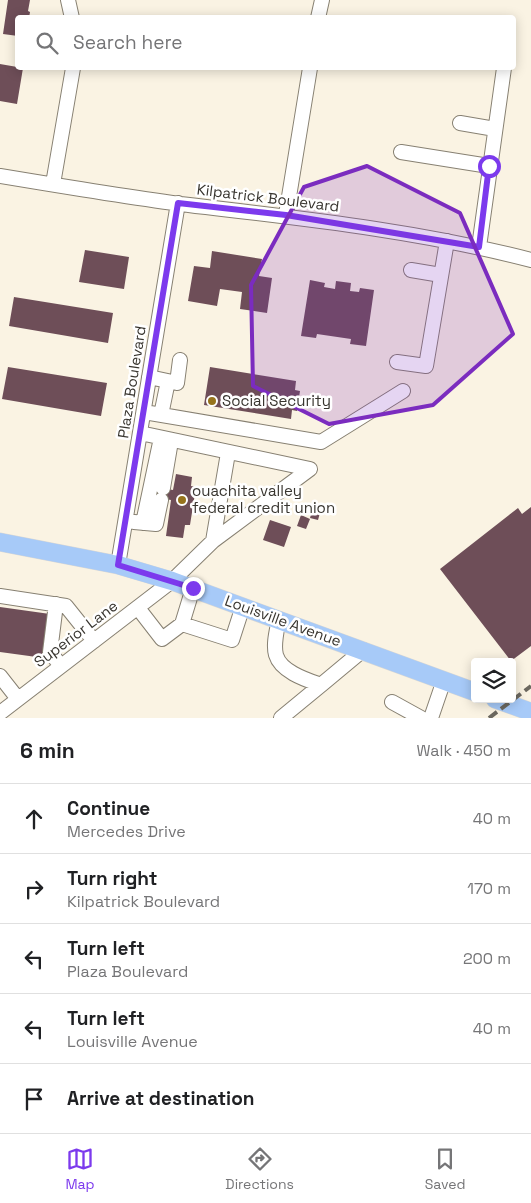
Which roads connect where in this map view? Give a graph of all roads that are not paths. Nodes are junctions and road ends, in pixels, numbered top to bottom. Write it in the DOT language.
graph roads {
  1 [pos="68,0"];
  2 [pos="322,0"];
  3 [pos="71,15"];
  4 [pos="320,15"];
  5 [pos="73,70"];
  6 [pos="310,70"];
  7 [pos="504,70"];
  8 [pos="460,123"];
  9 [pos="495,129"];
  10 [pos="401,152"];
  11 [pos="489,166"];
  12 [pos="0,176"];
  13 [pos="53,184"];
  14 [pos="178,203"];
  15 [pos="286,215"];
  16 [pos="447,241"];
  17 [pos="479,247"];
  18 [pos="531,260"];
  19 [pos="411,270"];
  20 [pos="441,275"];
  21 [pos="180,360"];
  22 [pos="397,362"];
  23 [pos="149,377"];
  24 [pos="168,381"];
  25 [pos="403,391"];
  26 [pos="144,412"];
  27 [pos="160,415"];
  28 [pos="140,433"];
  29 [pos="166,440"];
  30 [pos="228,453"];
  31 [pos="126,521"];
  32 [pos="143,523"];
  33 [pos="213,541"];
  34 [pos="0,542"];
  35 [pos="118,565"];
  36 [pos="172,581"];
  37 [pos="193,588"];
  38 [pos="0,596"];
  39 [pos="56,604"];
  40 [pos="243,606"];
  41 [pos="138,608"];
  42 [pos="278,619"];
  43 [pos="182,624"];
  44 [pos="94,641"];
  45 [pos="363,650"];
  46 [pos="61,666"];
  47 [pos="0,676"];
  48 [pos="444,680"];
  49 [pos="321,685"];
  50 [pos="471,690"];
  51 [pos="18,699"];
  52 [pos="392,702"];
  53 [pos="507,703"];
  54 [pos="531,712"];
  55 [pos="0,713"];
  56 [pos="281,718"];
  57 [pos="421,718"];
  58 [pos="430,718"];
  1 -- 3 [label="street"];
  2 -- 4 [label="street"];
  5 -- 13 [label="street"];
  6 -- 15 [label="street"];
  7 -- 9 [label="street"];
  8 -- 9 [label="street"];
  9 -- 11 [label="street"];
  10 -- 11 [label="street"];
  11 -- 17 [label="street"];
  12 -- 13 [label="street, Kilpatrick Boulevard"];
  13 -- 14 [label="street, Kilpatrick Boulevard"];
  14 -- 15 [label="street, Kilpatrick Boulevard"];
  14 -- 23 [label="street, Plaza Boulevard"];
  15 -- 16 [label="street, Kilpatrick Boulevard"];
  16 -- 17 [label="street, Kilpatrick Boulevard"];
  16 -- 20 [label="street"];
  17 -- 18 [label="street, Kilpatrick Boulevard"];
  19 -- 20 [label="street"];
  20 -- 22 [label="street"];
  21 -- 24 [label="street"];
  23 -- 24 [label="street"];
  23 -- 26 [label="street, Plaza Boulevard"];
  24 -- 27 [label="street"];
  25 -- 27 [label="street"];
  26 -- 27 [label="street"];
  26 -- 28 [label="street, Plaza Boulevard"];
  28 -- 29 [label="street"];
  28 -- 31 [label="street, Plaza Boulevard"];
  29 -- 30 [label="street"];
  29 -- 32 [label="street"];
  29 -- 32 [label="street"];
  30 -- 33 [label="street"];
  30 -- 33 [label="street, Superior Lane"];
  31 -- 32 [label="street"];
  31 -- 35 [label="street, Plaza Boulevard"];
  33 -- 36 [label="street, Superior Lane"];
  34 -- 35 [label="main road, Louisville Avenue"];
  35 -- 36 [label="main road, Louisville Avenue"];
  36 -- 37 [label="main road, Louisville Avenue"];
  36 -- 41 [label="street, Superior Lane"];
  37 -- 40 [label="main road, Louisville Avenue"];
  37 -- 43 [label="street"];
  38 -- 39 [label="street"];
  39 -- 44 [label="street"];
  39 -- 46 [label="street"];
  40 -- 42 [label="main road, Louisville Avenue"];
  40 -- 43 [label="street"];
  41 -- 43 [label="street"];
  41 -- 44 [label="street, Superior Lane"];
  42 -- 45 [label="main road, Louisville Avenue"];
  42 -- 49 [label="street"];
  44 -- 46 [label="street, Superior Lane"];
  45 -- 48 [label="main road, Louisville Avenue"];
  45 -- 49 [label="street"];
  46 -- 51 [label="street, Superior Lane"];
  47 -- 51 [label="street"];
  48 -- 50 [label="main road, Louisville Avenue"];
  48 -- 58 [label="street"];
  49 -- 56 [label="street"];
  51 -- 55 [label="street, Superior Lane"];
  52 -- 57 [label="street"];
  53 -- 54 [label="main road"];
}
